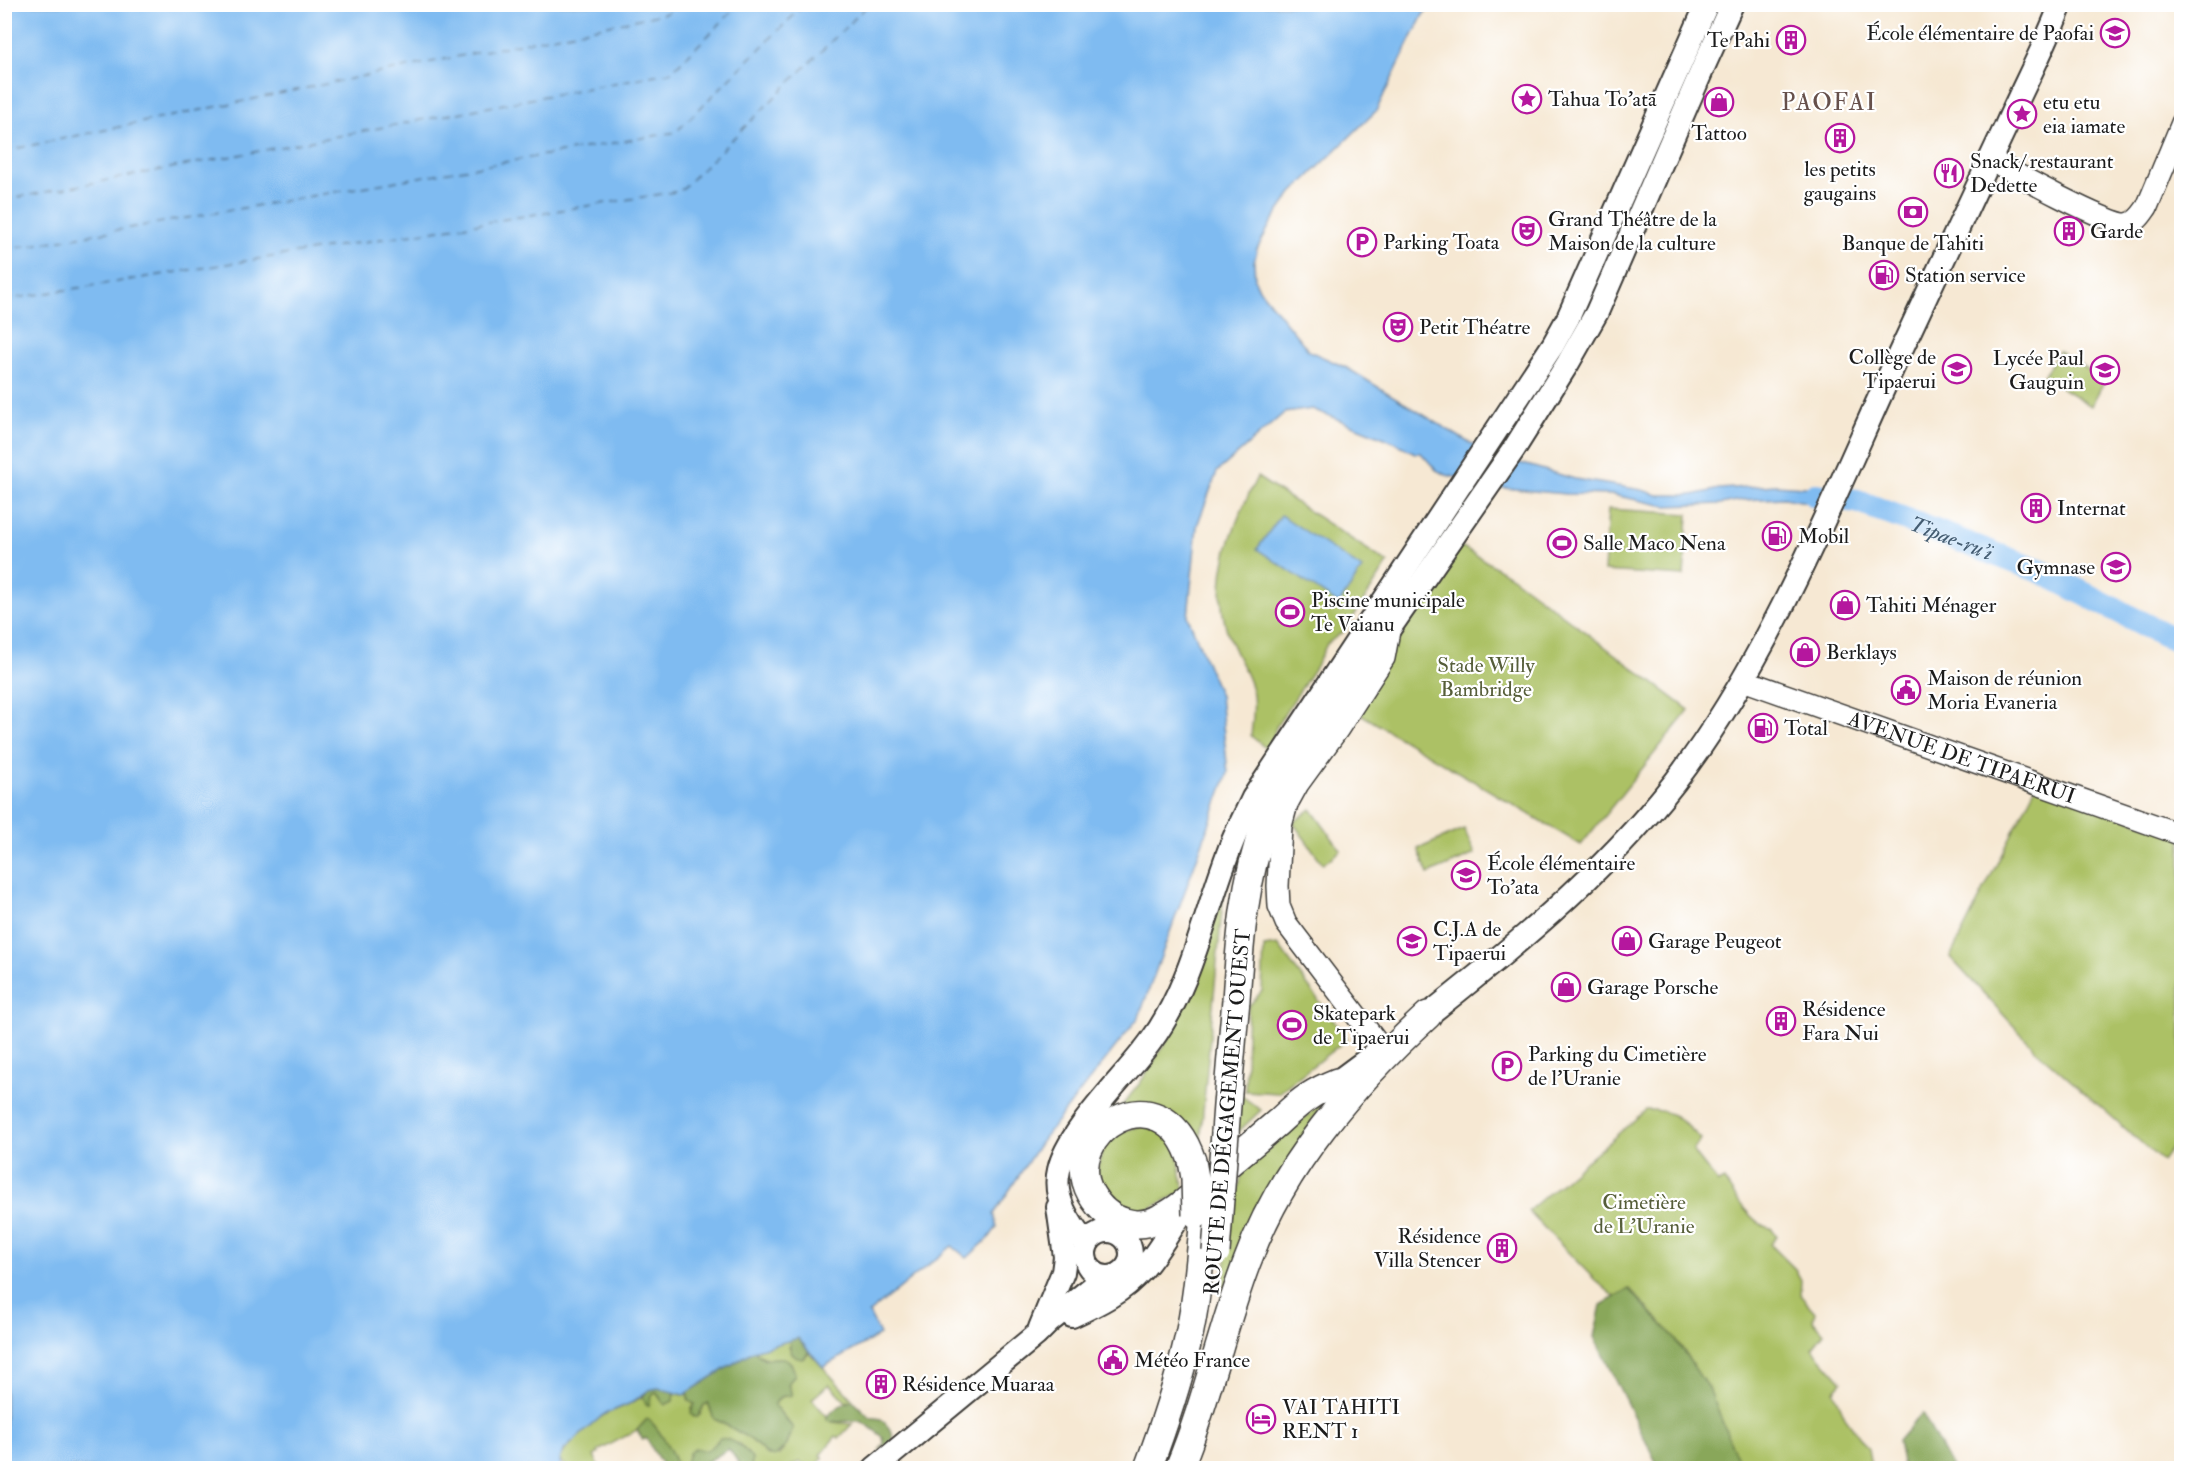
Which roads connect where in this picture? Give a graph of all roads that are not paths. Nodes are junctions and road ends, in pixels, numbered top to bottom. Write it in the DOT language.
graph roads {
  1 [pos="1707,4"];
  2 [pos="1732,4"];
  3 [pos="2061,4"];
  4 [pos="2181,123"];
  5 [pos="1990,159"];
  6 [pos="1389,631"];
  7 [pos="1743,680"];
  8 [pos="1286,763"];
  9 [pos="2181,835"];
  10 [pos="1428,1015"];
  11 [pos="1382,1049"];
  12 [pos="1336,1082"];
  13 [pos="1218,1134"];
  14 [pos="1087,1160"];
  15 [pos="1058,1191"];
  16 [pos="1194,1214"];
  17 [pos="1106,1246"];
  18 [pos="1105,1277"];
  19 [pos="1043,1328"];
  20 [pos="1015,1352"];
  21 [pos="877,1467"];
  22 [pos="1148,1468"];
  23 [pos="1173,1468"];
  24 [pos="1179,1468"];
  1 -- 8 [label="main road"];
  2 -- 6 [label="main road"];
  3 -- 5 [label="main road"];
  4 -- 5 [label="main road"];
  5 -- 7 [label="main road"];
  6 -- 8 [label="main road"];
  6 -- 11 [label="main road"];
  7 -- 9 [label="main road, AVENUE DE TIPAERUI"];
  7 -- 10 [label="main road"];
  8 -- 13 [label="highway, ROUTE DE DÉGAGEMENT OUEST"];
  8 -- 15 [label="main road"];
  10 -- 11 [label="main road"];
  10 -- 24 [label="highway"];
  11 -- 12 [label="main road"];
  12 -- 14 [label="highway"];
  12 -- 16 [label="main road"];
  13 -- 16 [label="highway, ROUTE DE DÉGAGEMENT OUEST"];
  13 -- 23 [label="highway, ROUTE DE DÉGAGEMENT OUEST, bridge"];
  14 -- 16 [label="highway, bridge"];
  14 -- 17 [label="highway"];
  15 -- 17 [label="main road"];
  15 -- 19 [label="main road"];
  16 -- 17 [label="main road"];
  16 -- 20 [label="main road"];
  16 -- 22 [label="highway, ROUTE DE DÉGAGEMENT OUEST"];
  17 -- 18 [label="main road"];
  17 -- 18 [label="main road"];
  17 -- 19 [label="main road"];
  18 -- 19 [label="main road"];
  19 -- 20 [label="main road"];
  20 -- 21 [label="main road"];
}
